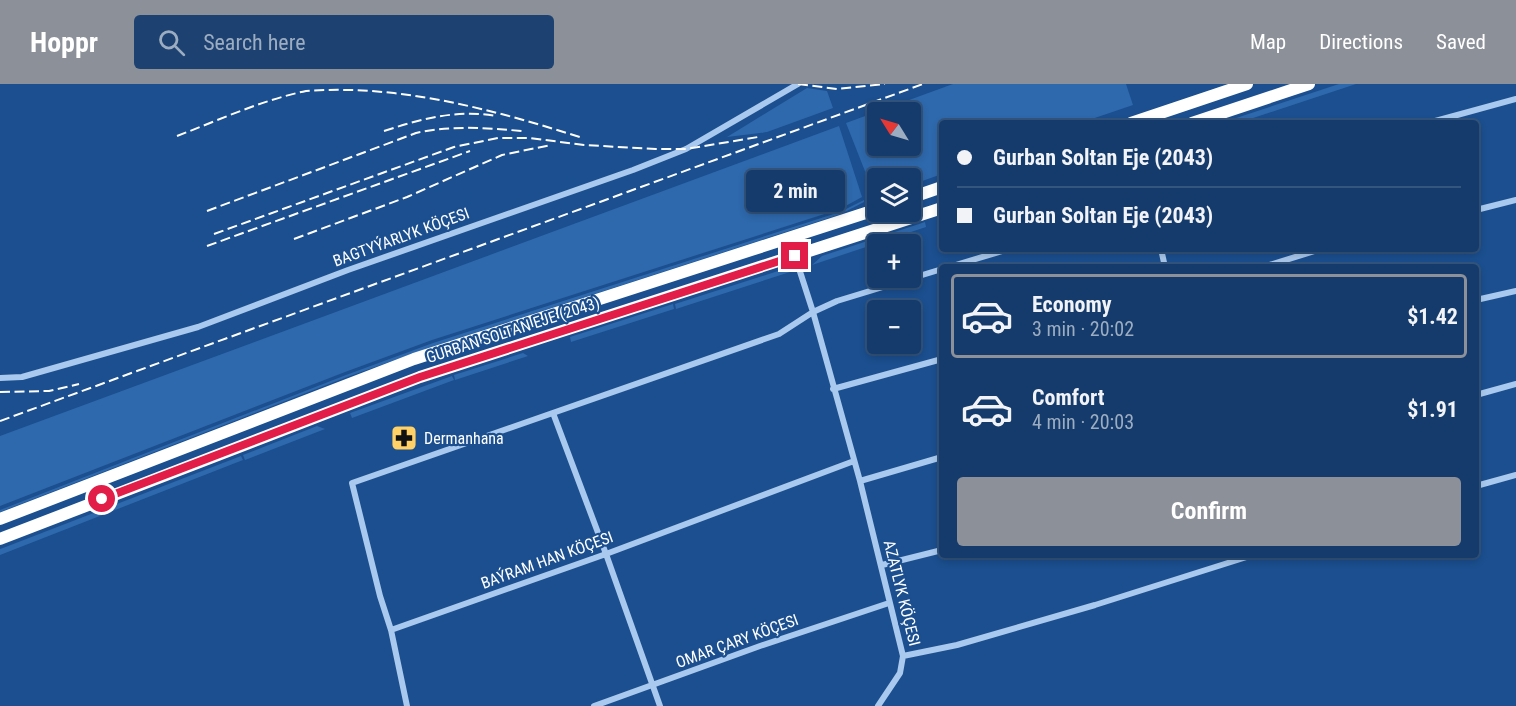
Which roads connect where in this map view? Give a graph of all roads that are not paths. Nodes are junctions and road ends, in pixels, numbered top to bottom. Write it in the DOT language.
graph roads {
  1 [pos="798,84"];
  2 [pos="1247,84"];
  3 [pos="1309,84"];
  4 [pos="1516,99"];
  5 [pos="1140,120"];
  6 [pos="1201,120"];
  7 [pos="1439,120"];
  8 [pos="939,188"];
  9 [pos="921,194"];
  10 [pos="1516,200"];
  11 [pos="939,209"];
  12 [pos="1479,209"];
  13 [pos="867,213"];
  14 [pos="999,252"];
  15 [pos="1311,252"];
  16 [pos="795,256"];
  17 [pos="959,264"];
  18 [pos="1273,264"];
  19 [pos="939,270"];
  20 [pos="1516,291"];
  21 [pos="1479,299"];
  22 [pos="813,312"];
  23 [pos="939,360"];
  24 [pos="0,378"];
  25 [pos="1516,384"];
  26 [pos="833,389"];
  27 [pos="1479,394"];
  28 [pos="553,413"];
  29 [pos="939,458"];
  30 [pos="854,461"];
  31 [pos="136,467"];
  32 [pos="1516,475"];
  33 [pos="860,481"];
  34 [pos="142,483"];
  35 [pos="1479,485"];
  36 [pos="0,519"];
  37 [pos="0,539"];
  38 [pos="939,551"];
  39 [pos="606,554"];
  40 [pos="1232,558"];
  41 [pos="882,565"];
  42 [pos="889,603"];
  43 [pos="391,630"];
  44 [pos="903,656"];
  45 [pos="653,685"];
  46 [pos="407,706"];
  47 [pos="594,706"];
  48 [pos="660,706"];
  49 [pos="878,706"];
  1 -- 24 [label="street, BAGTYÝARLYK KÖÇESI"];
  2 -- 5 [label="highway"];
  3 -- 6 [label="highway"];
  4 -- 7 [label="street"];
  8 -- 9 [label="highway"];
  10 -- 12 [label="street"];
  11 -- 16 [label="highway, GURBAN SOLTAN EJE (2043)"];
  13 -- 31 [label="highway, GURBAN SOLTAN EJE (2043)"];
  14 -- 17 [label="street"];
  15 -- 18 [label="street"];
  16 -- 22 [label="street, AZATLYK KÖÇESI"];
  16 -- 34 [label="highway, GURBAN SOLTAN EJE (2043)"];
  19 -- 22 [label="street"];
  20 -- 21 [label="street"];
  22 -- 26 [label="street, AZATLYK KÖÇESI"];
  22 -- 28 [label="street"];
  23 -- 26 [label="street"];
  25 -- 27 [label="street"];
  26 -- 30 [label="street, AZATLYK KÖÇESI"];
  28 -- 39 [label="street"];
  28 -- 43 [label="street"];
  29 -- 33 [label="street"];
  30 -- 33 [label="street, AZATLYK KÖÇESI"];
  30 -- 39 [label="street, BAÝRAM HAN KÖÇESI"];
  31 -- 34 [label="highway"];
  31 -- 36 [label="highway, GURBAN SOLTAN EJE (2043)"];
  32 -- 35 [label="street"];
  33 -- 41 [label="street, AZATLYK KÖÇESI"];
  34 -- 37 [label="highway, GURBAN SOLTAN EJE (2043)"];
  38 -- 41 [label="street"];
  39 -- 43 [label="street, BAÝRAM HAN KÖÇESI"];
  39 -- 45 [label="street"];
  40 -- 44 [label="street, AZATLYK KÖÇESI"];
  41 -- 42 [label="street, AZATLYK KÖÇESI"];
  42 -- 44 [label="street, AZATLYK KÖÇESI"];
  42 -- 45 [label="street, OMAR ÇARY KÖÇESI"];
  43 -- 46 [label="street"];
  44 -- 49 [label="street"];
  45 -- 47 [label="street, OMAR ÇARY KÖÇESI"];
  45 -- 48 [label="street"];
}
